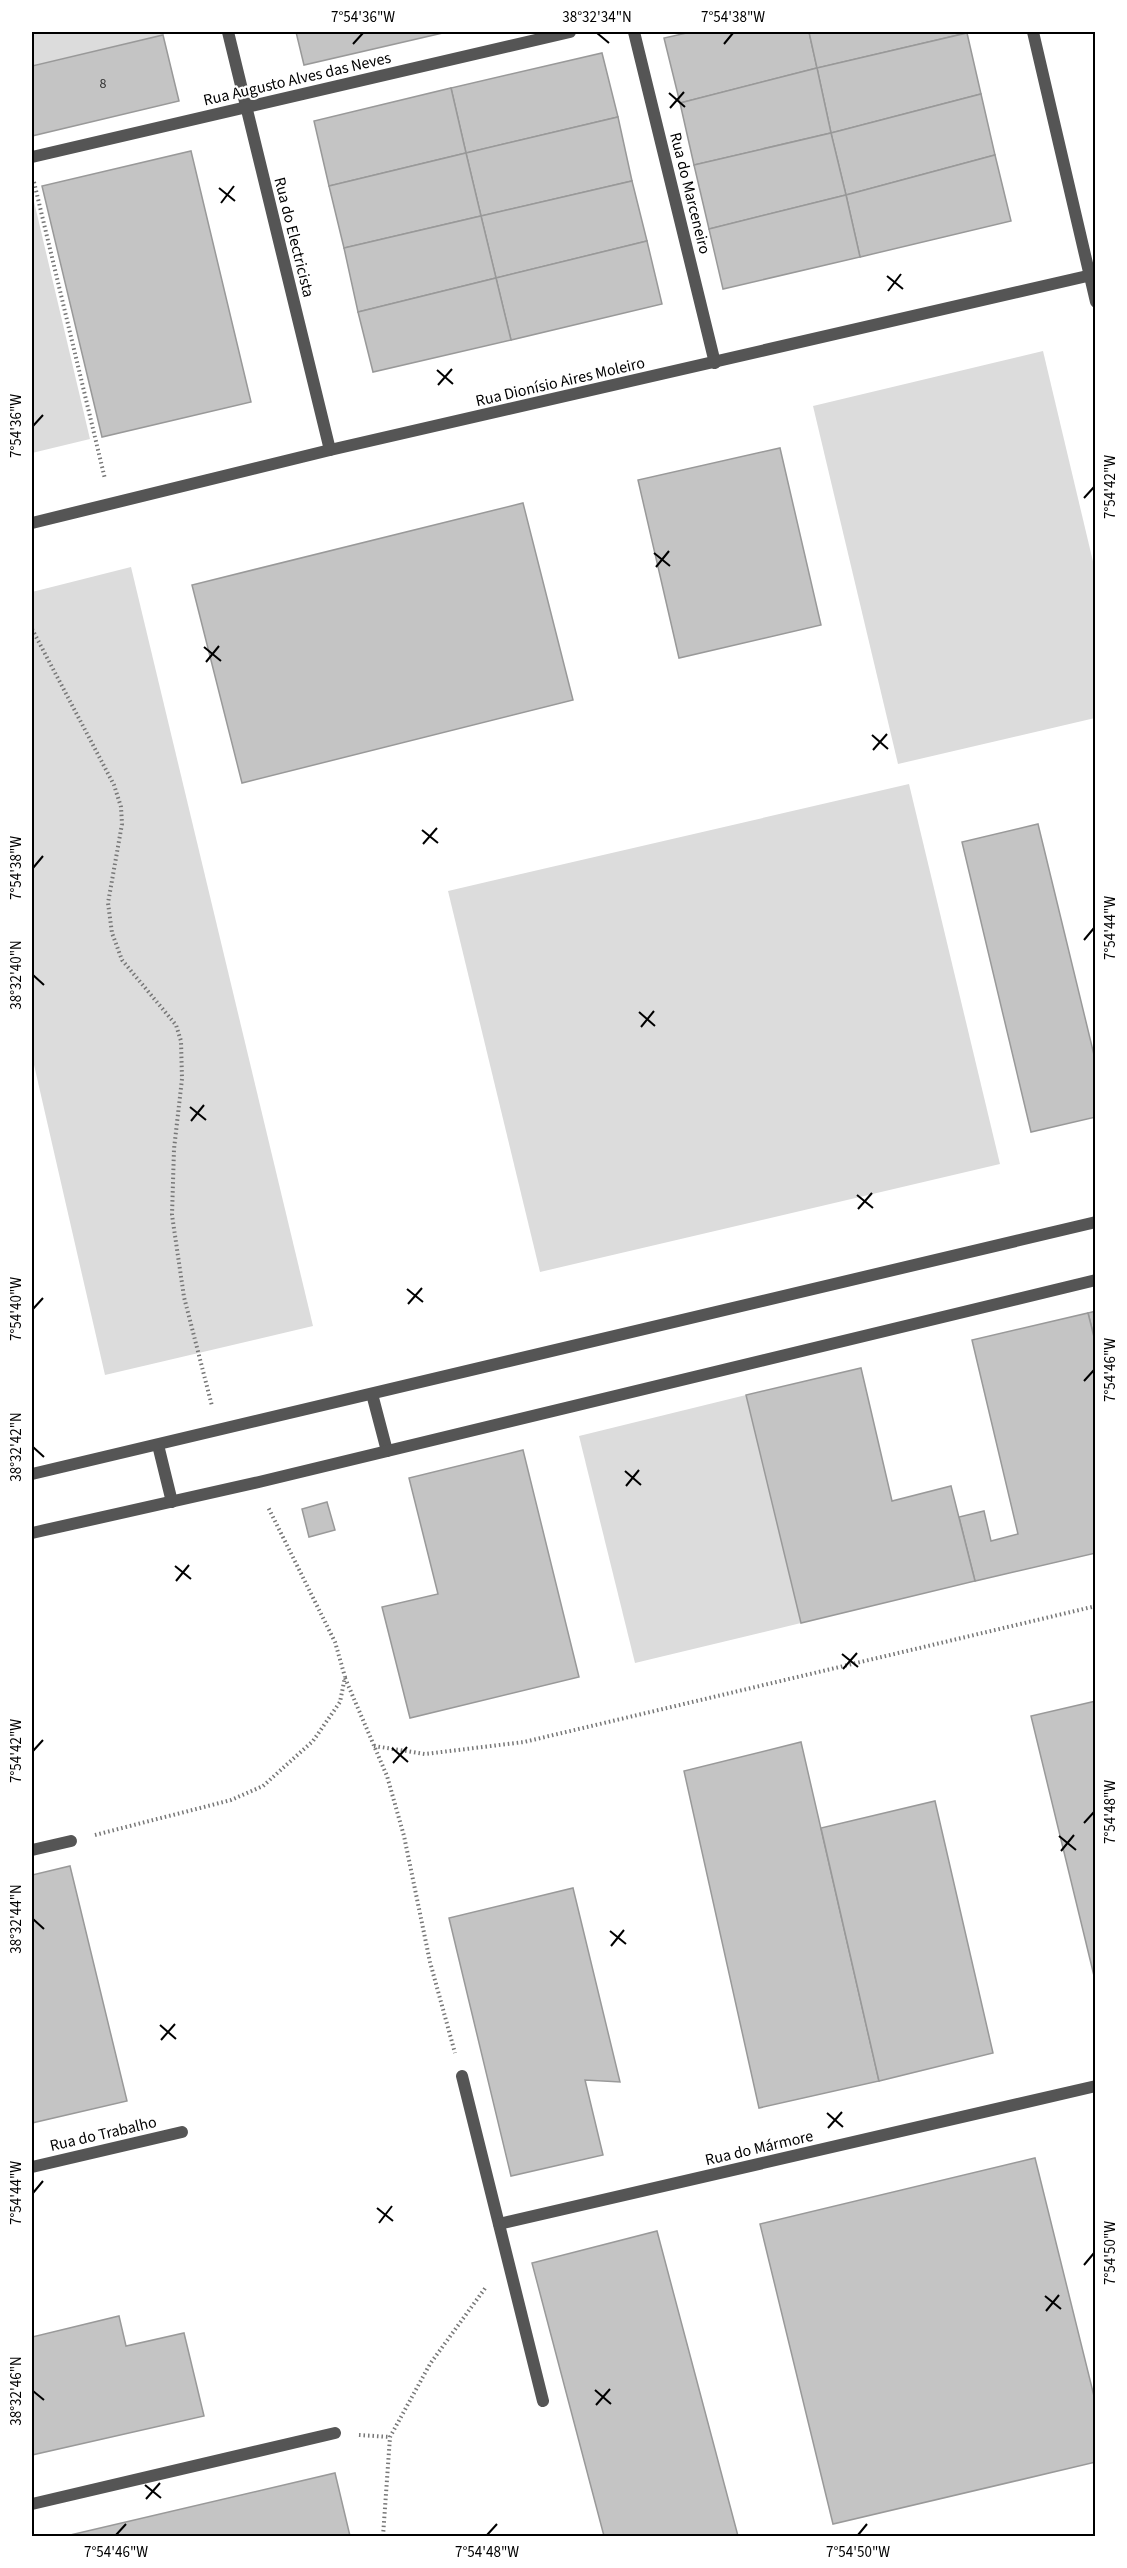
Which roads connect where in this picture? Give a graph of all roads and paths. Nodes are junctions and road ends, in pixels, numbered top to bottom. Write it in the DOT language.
graph roads {
  1 [pos="228,32"];
  2 [pos="570,32"];
  3 [pos="634,32"];
  4 [pos="1033,32"];
  5 [pos="246,106"];
  6 [pos="32,157"];
  7 [pos="32,170"];
  8 [pos="1092,275"];
  9 [pos="1095,302"];
  10 [pos="715,363"];
  11 [pos="330,450"];
  12 [pos="111,504"];
  13 [pos="32,523"];
  14 [pos="32,629"];
  15 [pos="1095,1222"];
  16 [pos="1095,1280"];
  17 [pos="372,1394"];
  18 [pos="218,1430"];
  19 [pos="158,1445"];
  20 [pos="387,1451"];
  21 [pos="32,1474"];
  22 [pos="259,1482"];
  23 [pos="172,1502"];
  24 [pos="32,1533"];
  25 [pos="1095,1606"];
  26 [pos="345,1677"];
  27 [pos="374,1746"];
  28 [pos="71,1841"];
  29 [pos="32,1850"];
  30 [pos="462,2076"];
  31 [pos="1095,2086"];
  32 [pos="182,2132"];
  33 [pos="32,2167"];
  34 [pos="499,2224"];
  35 [pos="507,2258"];
  36 [pos="543,2401"];
  37 [pos="335,2433"];
  38 [pos="32,2504"];
  39 [pos="383,2536"];
  1 -- 5 [label="street, Rua do Electricista"];
  2 -- 5 [label="street, Rua Augusto Alves das Neves"];
  3 -- 10 [label="street, Rua do Marceneiro"];
  4 -- 8 [label="street"];
  5 -- 6 [label="street, Rua Augusto Alves das Neves"];
  5 -- 11 [label="street, Rua do Electricista"];
  7 -- 12 [label="path"];
  8 -- 9 [label="street"];
  8 -- 10 [label="street, Rua Dionísio Aires Moleiro"];
  10 -- 11 [label="street, Rua Dionísio Aires Moleiro"];
  11 -- 12 [label="street, Rua Dionísio Aires Moleiro"];
  12 -- 13 [label="street, Rua Dionísio Aires Moleiro"];
  14 -- 18 [label="path"];
  15 -- 17 [label="street"];
  16 -- 20 [label="street"];
  17 -- 18 [label="street"];
  17 -- 20 [label="street"];
  18 -- 19 [label="street"];
  19 -- 21 [label="street"];
  19 -- 23 [label="street"];
  20 -- 22 [label="street"];
  22 -- 23 [label="street"];
  22 -- 26 [label="path"];
  23 -- 24 [label="street"];
  25 -- 27 [label="path"];
  26 -- 27 [label="path"];
  26 -- 28 [label="path"];
  27 -- 30 [label="path"];
  28 -- 29 [label="street"];
  30 -- 34 [label="street"];
  31 -- 34 [label="street, Rua do Mármore"];
  32 -- 33 [label="street, Rua do Trabalho"];
  34 -- 35 [label="street"];
  35 -- 36 [label="street"];
  35 -- 39 [label="path"];
  37 -- 38 [label="street"];
}
